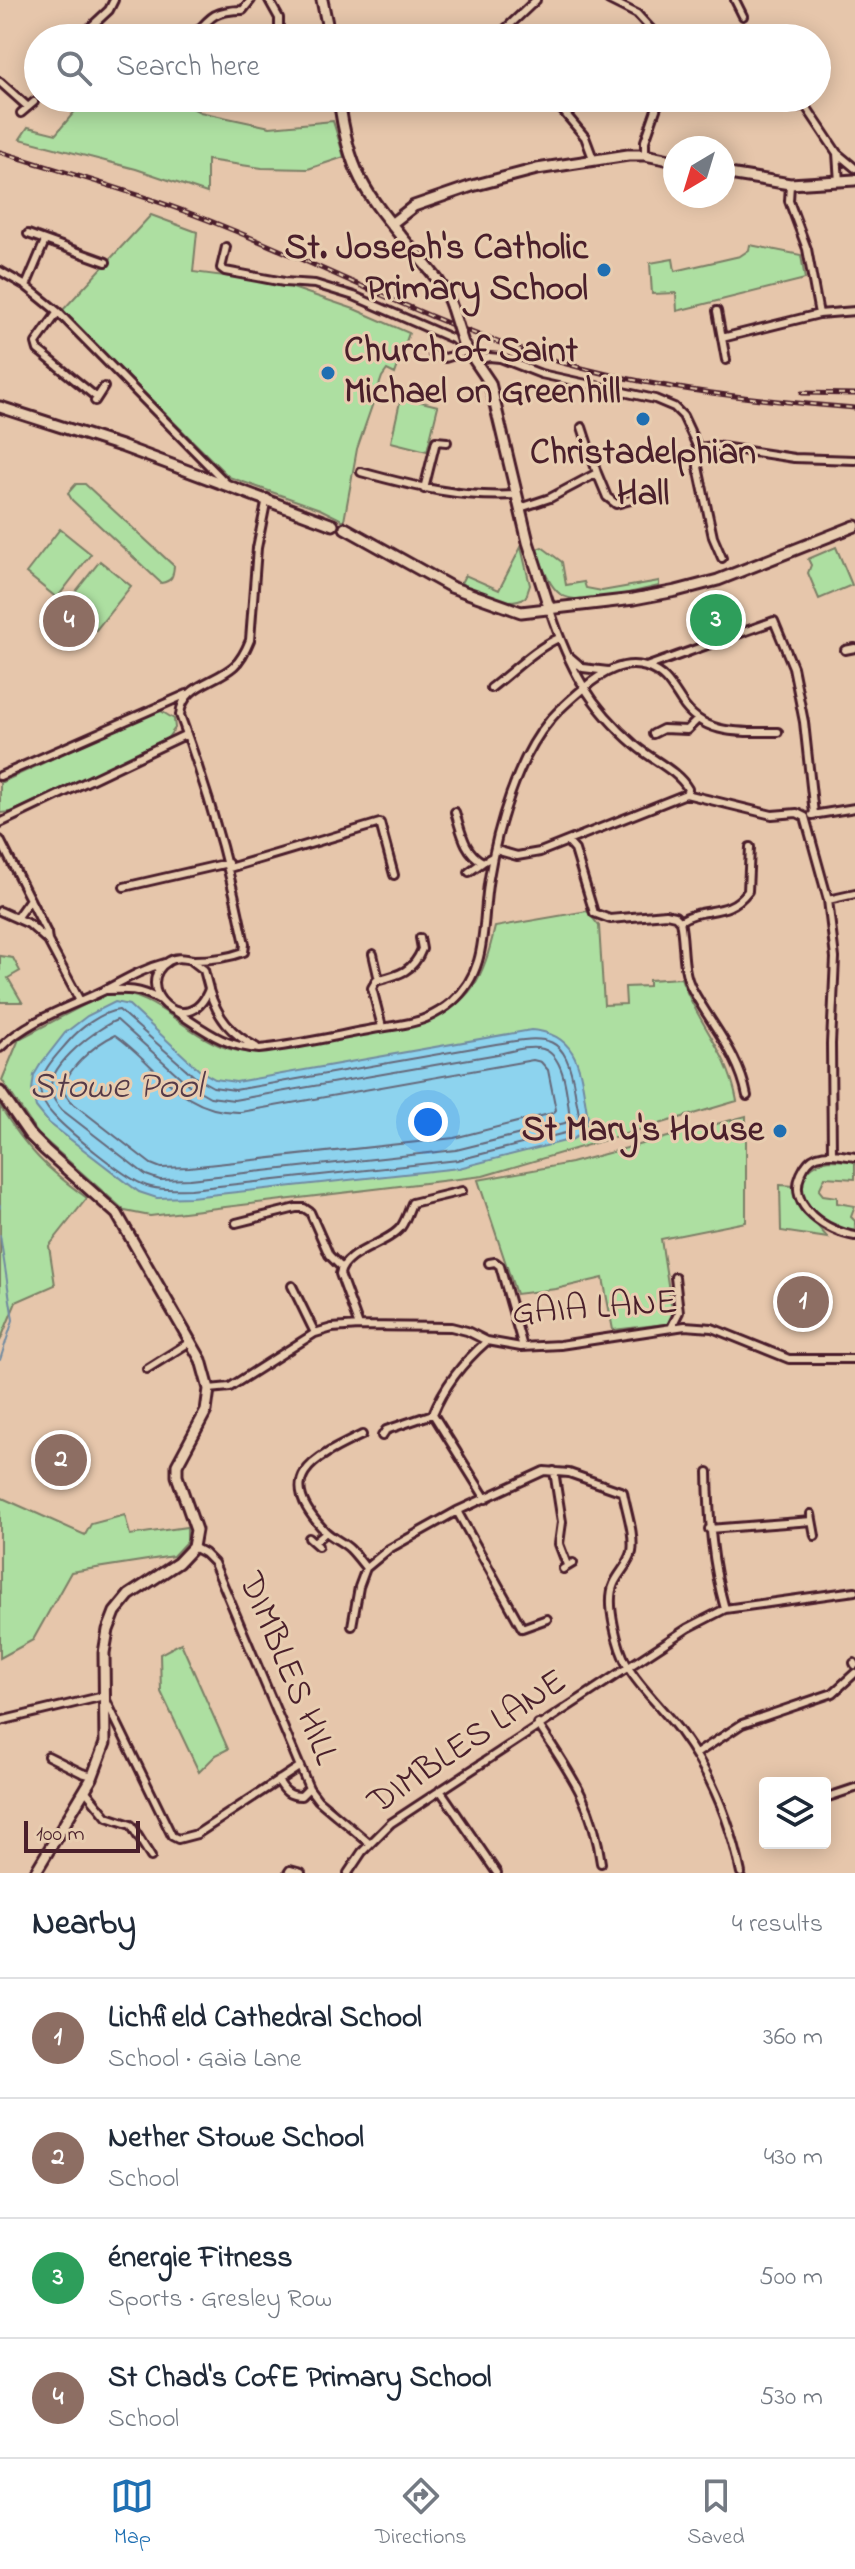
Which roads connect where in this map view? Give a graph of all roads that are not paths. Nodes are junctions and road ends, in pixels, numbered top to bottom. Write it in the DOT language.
graph roads {
  1 [pos="114,0"];
  2 [pos="251,0"];
  3 [pos="269,0"];
  4 [pos="322,0"];
  5 [pos="536,0"];
  6 [pos="609,0"];
  7 [pos="735,0"];
  8 [pos="743,16"];
  9 [pos="94,24"];
  10 [pos="203,24"];
  11 [pos="279,24"];
  12 [pos="327,24"];
  13 [pos="511,24"];
  14 [pos="646,24"];
  15 [pos="0,82"];
  16 [pos="24,99"];
  17 [pos="24,110"];
  18 [pos="341,112"];
  19 [pos="564,112"];
  20 [pos="655,112"];
  21 [pos="810,112"];
  22 [pos="21,113"];
  23 [pos="837,153"];
  24 [pos="645,155"];
  25 [pos="663,159"];
  26 [pos="594,161"];
  27 [pos="855,168"];
  28 [pos="735,175"];
  29 [pos="855,181"];
  30 [pos="839,182"];
  31 [pos="790,184"];
  32 [pos="391,224"];
  33 [pos="28,234"];
  34 [pos="45,241"];
  35 [pos="226,247"];
  36 [pos="106,262"];
  37 [pos="0,271"];
  38 [pos="26,286"];
  39 [pos="717,311"];
  40 [pos="855,311"];
  41 [pos="58,312"];
  42 [pos="819,314"];
  43 [pos="722,338"];
  44 [pos="466,347"];
  45 [pos="433,355"];
  46 [pos="726,360"];
  47 [pos="474,361"];
  48 [pos="104,387"];
  49 [pos="0,407"];
  50 [pos="582,427"];
  51 [pos="447,442"];
  52 [pos="698,448"];
  53 [pos="855,460"];
  54 [pos="361,472"];
  55 [pos="597,473"];
  56 [pos="226,483"];
  57 [pos="424,489"];
  58 [pos="517,495"];
  59 [pos="267,498"];
  60 [pos="631,500"];
  61 [pos="520,508"];
  62 [pos="333,525"];
  63 [pos="855,526"];
  64 [pos="345,528"];
  65 [pos="722,558"];
  66 [pos="550,610"];
  67 [pos="559,638"];
  68 [pos="855,648"];
  69 [pos="564,650"];
  70 [pos="845,650"];
  71 [pos="646,667"];
  72 [pos="608,671"];
  73 [pos="491,688"];
  74 [pos="584,688"];
  75 [pos="188,694"];
  76 [pos="697,720"];
  77 [pos="778,732"];
  78 [pos="187,734"];
  79 [pos="653,734"];
  80 [pos="0,776"];
  81 [pos="686,794"];
  82 [pos="855,808"];
  83 [pos="455,812"];
  84 [pos="814,814"];
  85 [pos="805,817"];
  86 [pos="0,823"];
  87 [pos="0,840"];
  88 [pos="568,842"];
  89 [pos="750,847"];
  90 [pos="495,852"];
  91 [pos="483,862"];
  92 [pos="229,865"];
  93 [pos="469,872"];
  94 [pos="394,875"];
  95 [pos="124,887"];
  96 [pos="855,894"];
  97 [pos="30,899"];
  98 [pos="828,900"];
  99 [pos="0,911"];
  100 [pos="17,917"];
  101 [pos="680,921"];
  102 [pos="420,938"];
  103 [pos="48,941"];
  104 [pos="373,954"];
  105 [pos="220,958"];
  106 [pos="191,960"];
  107 [pos="168,962"];
  108 [pos="206,975"];
  109 [pos="379,980"];
  110 [pos="209,989"];
  111 [pos="106,990"];
  112 [pos="80,1001"];
  113 [pos="161,1001"];
  114 [pos="175,1011"];
  115 [pos="382,1027"];
  116 [pos="841,1041"];
  117 [pos="831,1044"];
  118 [pos="0,1048"];
  119 [pos="259,1049"];
  120 [pos="0,1092"];
  121 [pos="747,1096"];
  122 [pos="832,1154"];
  123 [pos="855,1157"];
  124 [pos="462,1191"];
  125 [pos="236,1223"];
  126 [pos="855,1236"];
  127 [pos="489,1263"];
  128 [pos="341,1267"];
  129 [pos="675,1277"];
  130 [pos="292,1286"];
  131 [pos="359,1326"];
  132 [pos="671,1328"];
  133 [pos="315,1333"];
  134 [pos="487,1341"];
  135 [pos="190,1342"];
  136 [pos="523,1347"];
  137 [pos="855,1359"];
  138 [pos="147,1369"];
  139 [pos="209,1389"];
  140 [pos="433,1414"];
  141 [pos="384,1432"];
  142 [pos="362,1435"];
  143 [pos="554,1471"];
  144 [pos="708,1472"];
  145 [pos="486,1499"];
  146 [pos="457,1511"];
  147 [pos="709,1529"];
  148 [pos="326,1532"];
  149 [pos="815,1536"];
  150 [pos="313,1542"];
  151 [pos="193,1547"];
  152 [pos="568,1566"];
  153 [pos="366,1568"];
  154 [pos="855,1591"];
  155 [pos="725,1609"];
  156 [pos="547,1619"];
  157 [pos="352,1626"];
  158 [pos="628,1667"];
  159 [pos="855,1673"];
  160 [pos="104,1696"];
  161 [pos="0,1721"];
  162 [pos="538,1724"];
  163 [pos="696,1754"];
  164 [pos="48,1756"];
  165 [pos="299,1767"];
  166 [pos="93,1776"];
  167 [pos="278,1780"];
  168 [pos="309,1788"];
  169 [pos="855,1788"];
  170 [pos="85,1790"];
  171 [pos="440,1790"];
  172 [pos="831,1796"];
  173 [pos="144,1843"];
  174 [pos="369,1843"];
  175 [pos="134,1849"];
  176 [pos="151,1857"];
  177 [pos="601,1863"];
  178 [pos="35,1873"];
  179 [pos="288,1873"];
  180 [pos="301,1873"];
  181 [pos="348,1873"];
  182 [pos="501,1873"];
  183 [pos="741,1873"];
  1 -- 9 [label="street"];
  2 -- 10 [label="street"];
  3 -- 11 [label="street"];
  4 -- 12 [label="street"];
  5 -- 13 [label="street"];
  6 -- 14 [label="street"];
  7 -- 8 [label="street"];
  15 -- 16 [label="street"];
  17 -- 22 [label="street"];
  18 -- 32 [label="street"];
  19 -- 26 [label="street"];
  20 -- 24 [label="street"];
  21 -- 23 [label="street"];
  23 -- 27 [label="street"];
  23 -- 30 [label="street"];
  24 -- 25 [label="street"];
  24 -- 26 [label="street"];
  26 -- 32 [label="street"];
  28 -- 31 [label="street"];
  29 -- 30 [label="street"];
  30 -- 31 [label="street"];
  31 -- 42 [label="street"];
  32 -- 44 [label="street, bridge"];
  33 -- 34 [label="street"];
  34 -- 36 [label="street"];
  34 -- 38 [label="street"];
  35 -- 44 [label="street"];
  37 -- 38 [label="street"];
  38 -- 41 [label="street"];
  39 -- 43 [label="street"];
  40 -- 42 [label="street"];
  41 -- 48 [label="street"];
  41 -- 56 [label="street"];
  42 -- 43 [label="street"];
  43 -- 46 [label="street"];
  44 -- 45 [label="street"];
  44 -- 47 [label="street"];
  47 -- 52 [label="street"];
  47 -- 58 [label="street"];
  49 -- 56 [label="street"];
  50 -- 55 [label="street"];
  51 -- 57 [label="street"];
  52 -- 53 [label="street"];
  52 -- 65 [label="street"];
  54 -- 57 [label="street"];
  55 -- 60 [label="street"];
  55 -- 61 [label="street"];
  56 -- 59 [label="street"];
  57 -- 58 [label="street"];
  58 -- 61 [label="street"];
  59 -- 62 [label="street"];
  59 -- 75 [label="street"];
  61 -- 66 [label="street"];
  62 -- 64 [label="street"];
  63 -- 66 [label="street"];
  64 -- 66 [label="street"];
  66 -- 67 [label="street"];
  67 -- 69 [label="street"];
  67 -- 73 [label="street"];
  68 -- 70 [label="street"];
  69 -- 72 [label="street"];
  69 -- 74 [label="street"];
  71 -- 72 [label="street"];
  71 -- 76 [label="street"];
  71 -- 84 [label="street"];
  72 -- 74 [label="street"];
  74 -- 81 [label="street"];
  74 -- 90 [label="street"];
  75 -- 78 [label="street"];
  75 -- 80 [label="street"];
  76 -- 77 [label="street"];
  76 -- 79 [label="street"];
  78 -- 86 [label="street"];
  78 -- 92 [label="street"];
  81 -- 85 [label="street"];
  81 -- 88 [label="street"];
  82 -- 84 [label="street"];
  83 -- 91 [label="street"];
  84 -- 85 [label="street"];
  85 -- 98 [label="street"];
  87 -- 97 [label="street"];
  88 -- 90 [label="street"];
  88 -- 101 [label="street"];
  89 -- 101 [label="street"];
  90 -- 91 [label="street"];
  90 -- 115 [label="street"];
  91 -- 93 [label="street"];
  92 -- 94 [label="street"];
  92 -- 95 [label="street"];
  92 -- 105 [label="street"];
  96 -- 98 [label="street"];
  97 -- 100 [label="street"];
  97 -- 103 [label="street"];
  98 -- 117 [label="street"];
  99 -- 100 [label="street"];
  100 -- 103 [label="street"];
  101 -- 121 [label="street"];
  102 -- 109 [label="street"];
  103 -- 112 [label="street"];
  104 -- 109 [label="street"];
  105 -- 106 [label="street"];
  105 -- 108 [label="street"];
  106 -- 107 [label="street"];
  106 -- 108 [label="street"];
  107 -- 111 [label="street"];
  107 -- 113 [label="street"];
  108 -- 110 [label="street"];
  109 -- 115 [label="street"];
  110 -- 114 [label="street"];
  110 -- 119 [label="street"];
  111 -- 112 [label="street"];
  111 -- 113 [label="street"];
  112 -- 118 [label="street"];
  113 -- 114 [label="street"];
  114 -- 119 [label="street"];
  115 -- 119 [label="street"];
  116 -- 117 [label="street"];
  117 -- 122 [label="street"];
  120 -- 135 [label="street"];
  122 -- 123 [label="street"];
  122 -- 126 [label="street"];
  124 -- 128 [label="street"];
  125 -- 128 [label="street"];
  127 -- 136 [label="street"];
  128 -- 131 [label="street"];
  129 -- 132 [label="street"];
  130 -- 133 [label="street"];
  131 -- 133 [label="street, GAIA LANE"];
  131 -- 134 [label="street, GAIA LANE"];
  132 -- 136 [label="street, GAIA LANE"];
  132 -- 137 [label="street, GAIA LANE"];
  133 -- 139 [label="street, GAIA LANE"];
  134 -- 136 [label="street, GAIA LANE"];
  134 -- 140 [label="street"];
  135 -- 138 [label="street"];
  135 -- 139 [label="street"];
  139 -- 151 [label="street"];
  140 -- 141 [label="street"];
  140 -- 145 [label="street"];
  142 -- 148 [label="street"];
  143 -- 145 [label="street"];
  143 -- 152 [label="street"];
  143 -- 158 [label="street"];
  144 -- 147 [label="street"];
  145 -- 146 [label="street"];
  146 -- 153 [label="street"];
  146 -- 156 [label="street"];
  147 -- 149 [label="street"];
  147 -- 155 [label="street"];
  148 -- 150 [label="street"];
  148 -- 153 [label="street"];
  151 -- 160 [label="street"];
  151 -- 165 [label="street, DIMBLES HILL"];
  153 -- 157 [label="street"];
  154 -- 155 [label="street, DIMBLES LANE"];
  155 -- 158 [label="street, DIMBLES LANE"];
  158 -- 162 [label="street, DIMBLES LANE"];
  158 -- 163 [label="street"];
  159 -- 163 [label="street"];
  160 -- 161 [label="street"];
  160 -- 166 [label="street"];
  160 -- 167 [label="street"];
  162 -- 171 [label="street, DIMBLES LANE"];
  162 -- 177 [label="street"];
  163 -- 183 [label="street"];
  164 -- 166 [label="street"];
  165 -- 167 [label="street"];
  165 -- 168 [label="street, DIMBLES HILL"];
  166 -- 170 [label="street"];
  167 -- 168 [label="street"];
  168 -- 174 [label="street, DIMBLES HILL"];
  169 -- 172 [label="street"];
  170 -- 173 [label="street"];
  170 -- 178 [label="street"];
  171 -- 174 [label="street, DIMBLES LANE"];
  171 -- 182 [label="street"];
  173 -- 175 [label="street"];
  173 -- 176 [label="street"];
  174 -- 181 [label="street, DIMBLES LANE"];
  179 -- 180 [label="street"];
}
